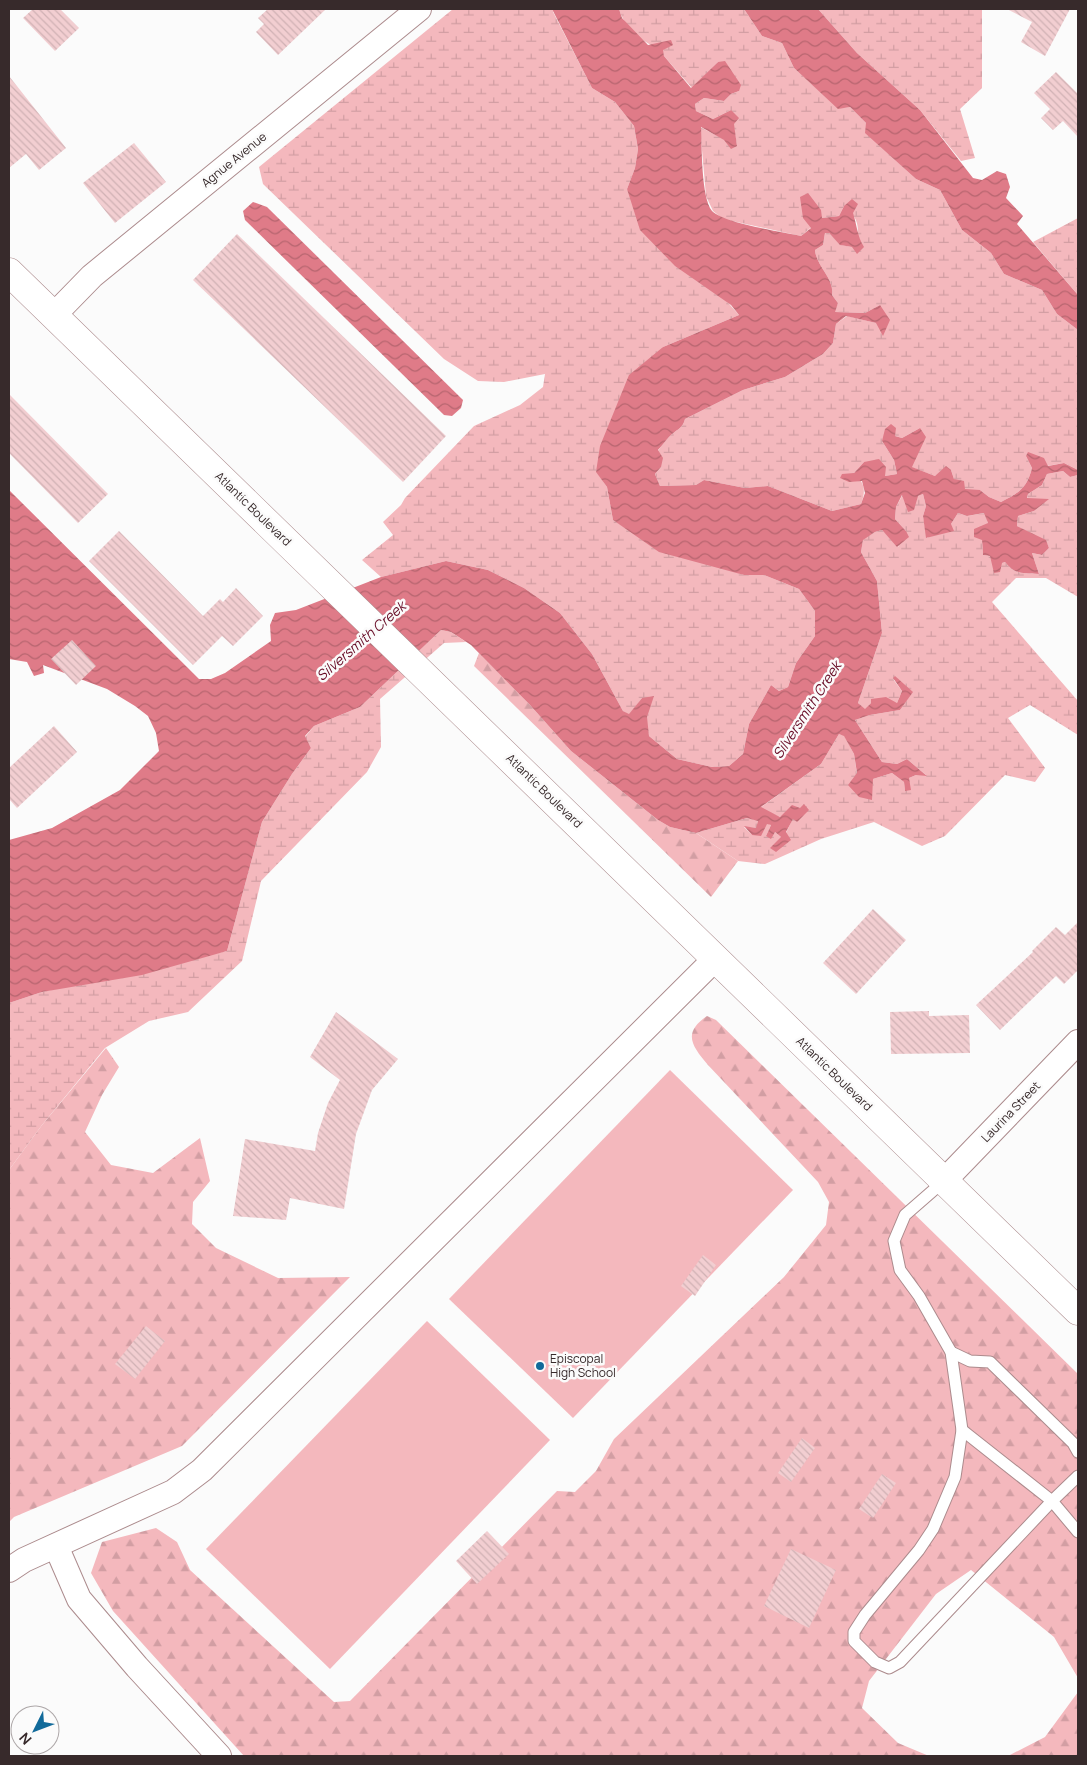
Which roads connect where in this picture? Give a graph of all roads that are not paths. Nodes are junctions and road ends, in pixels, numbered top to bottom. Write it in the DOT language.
graph roads {
  1 [pos="419,9"];
  2 [pos="9,272"];
  3 [pos="53,316"];
  4 [pos="716,958"];
  5 [pos="1078,1042"];
  6 [pos="944,1181"];
  7 [pos="1078,1311"];
  8 [pos="951,1352"];
  9 [pos="962,1430"];
  10 [pos="1078,1452"];
  11 [pos="1078,1476"];
  12 [pos="1052,1501"];
  13 [pos="1078,1532"];
  14 [pos="56,1546"];
  15 [pos="9,1570"];
  16 [pos="219,1756"];
  1 -- 3 [label="street, Agnue Avenue"];
  2 -- 3 [label="main road, Atlantic Boulevard"];
  3 -- 4 [label="main road, Atlantic Boulevard"];
  4 -- 6 [label="main road, Atlantic Boulevard"];
  4 -- 14 [label="street"];
  5 -- 6 [label="street, Laurina Street"];
  6 -- 7 [label="main road, Atlantic Boulevard"];
  6 -- 8 [label="lane"];
  8 -- 9 [label="lane"];
  8 -- 10 [label="lane"];
  9 -- 12 [label="lane"];
  9 -- 12 [label="lane"];
  11 -- 12 [label="lane"];
  12 -- 13 [label="lane"];
  14 -- 15 [label="street"];
  14 -- 16 [label="street"];
}
